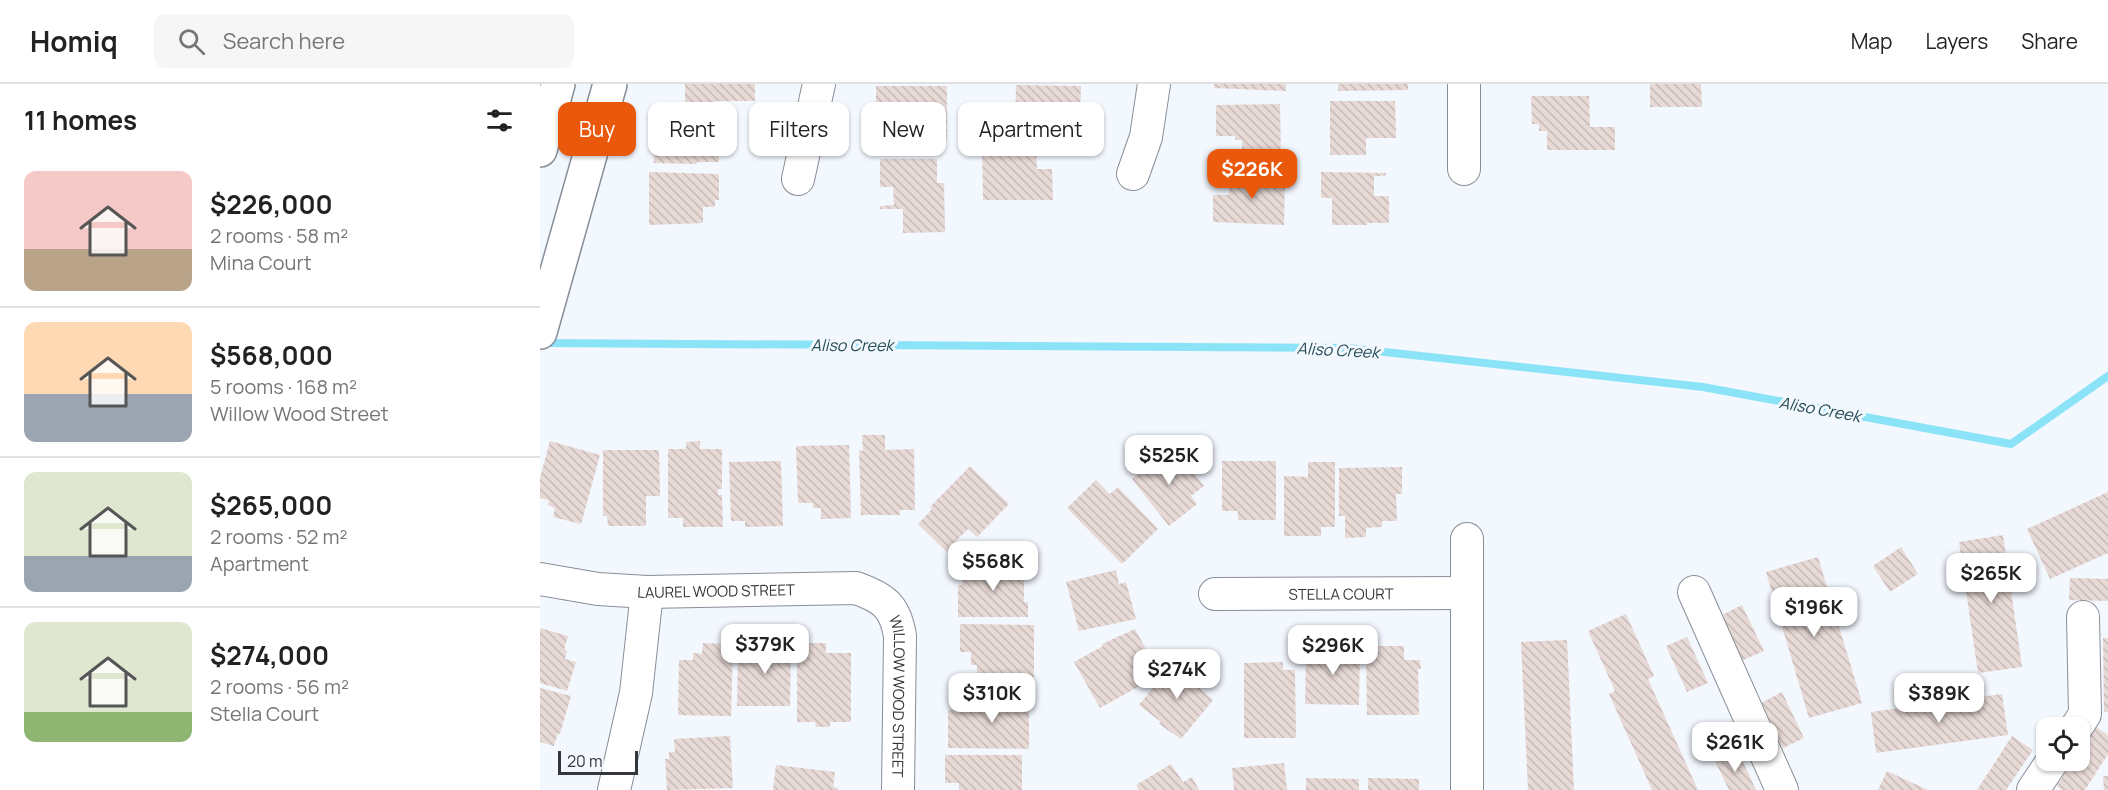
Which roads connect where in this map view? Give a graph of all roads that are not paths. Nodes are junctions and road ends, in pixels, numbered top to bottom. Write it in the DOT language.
graph roads {
  1 [pos="558,84"];
  2 [pos="610,84"];
  3 [pos="819,84"];
  4 [pos="1154,84"];
  5 [pos="1464,84"];
  6 [pos="540,150"];
  7 [pos="1464,169"];
  8 [pos="1133,174"];
  9 [pos="798,179"];
  10 [pos="540,332"];
  11 [pos="1467,539"];
  12 [pos="540,579"];
  13 [pos="647,592"];
  14 [pos="1694,592"];
  15 [pos="1467,593"];
  16 [pos="1215,594"];
  17 [pos="889,605"];
  18 [pos="2084,617"];
  19 [pos="2083,717"];
  20 [pos="2046,771"];
  21 [pos="614,790"];
  22 [pos="898,790"];
  23 [pos="1467,790"];
  24 [pos="1782,790"];
  25 [pos="2033,790"];
  1 -- 6 [label="main road"];
  2 -- 10 [label="main road"];
  3 -- 9 [label="street"];
  4 -- 8 [label="street"];
  5 -- 7 [label="street"];
  11 -- 15 [label="street"];
  12 -- 13 [label="street, LAUREL WOOD STREET"];
  13 -- 17 [label="street, LAUREL WOOD STREET"];
  13 -- 21 [label="street"];
  14 -- 24 [label="street"];
  15 -- 16 [label="street, STELLA COURT"];
  15 -- 23 [label="street"];
  17 -- 22 [label="street, WILLOW WOOD STREET"];
  18 -- 19 [label="street"];
  20 -- 25 [label="street"];
}
